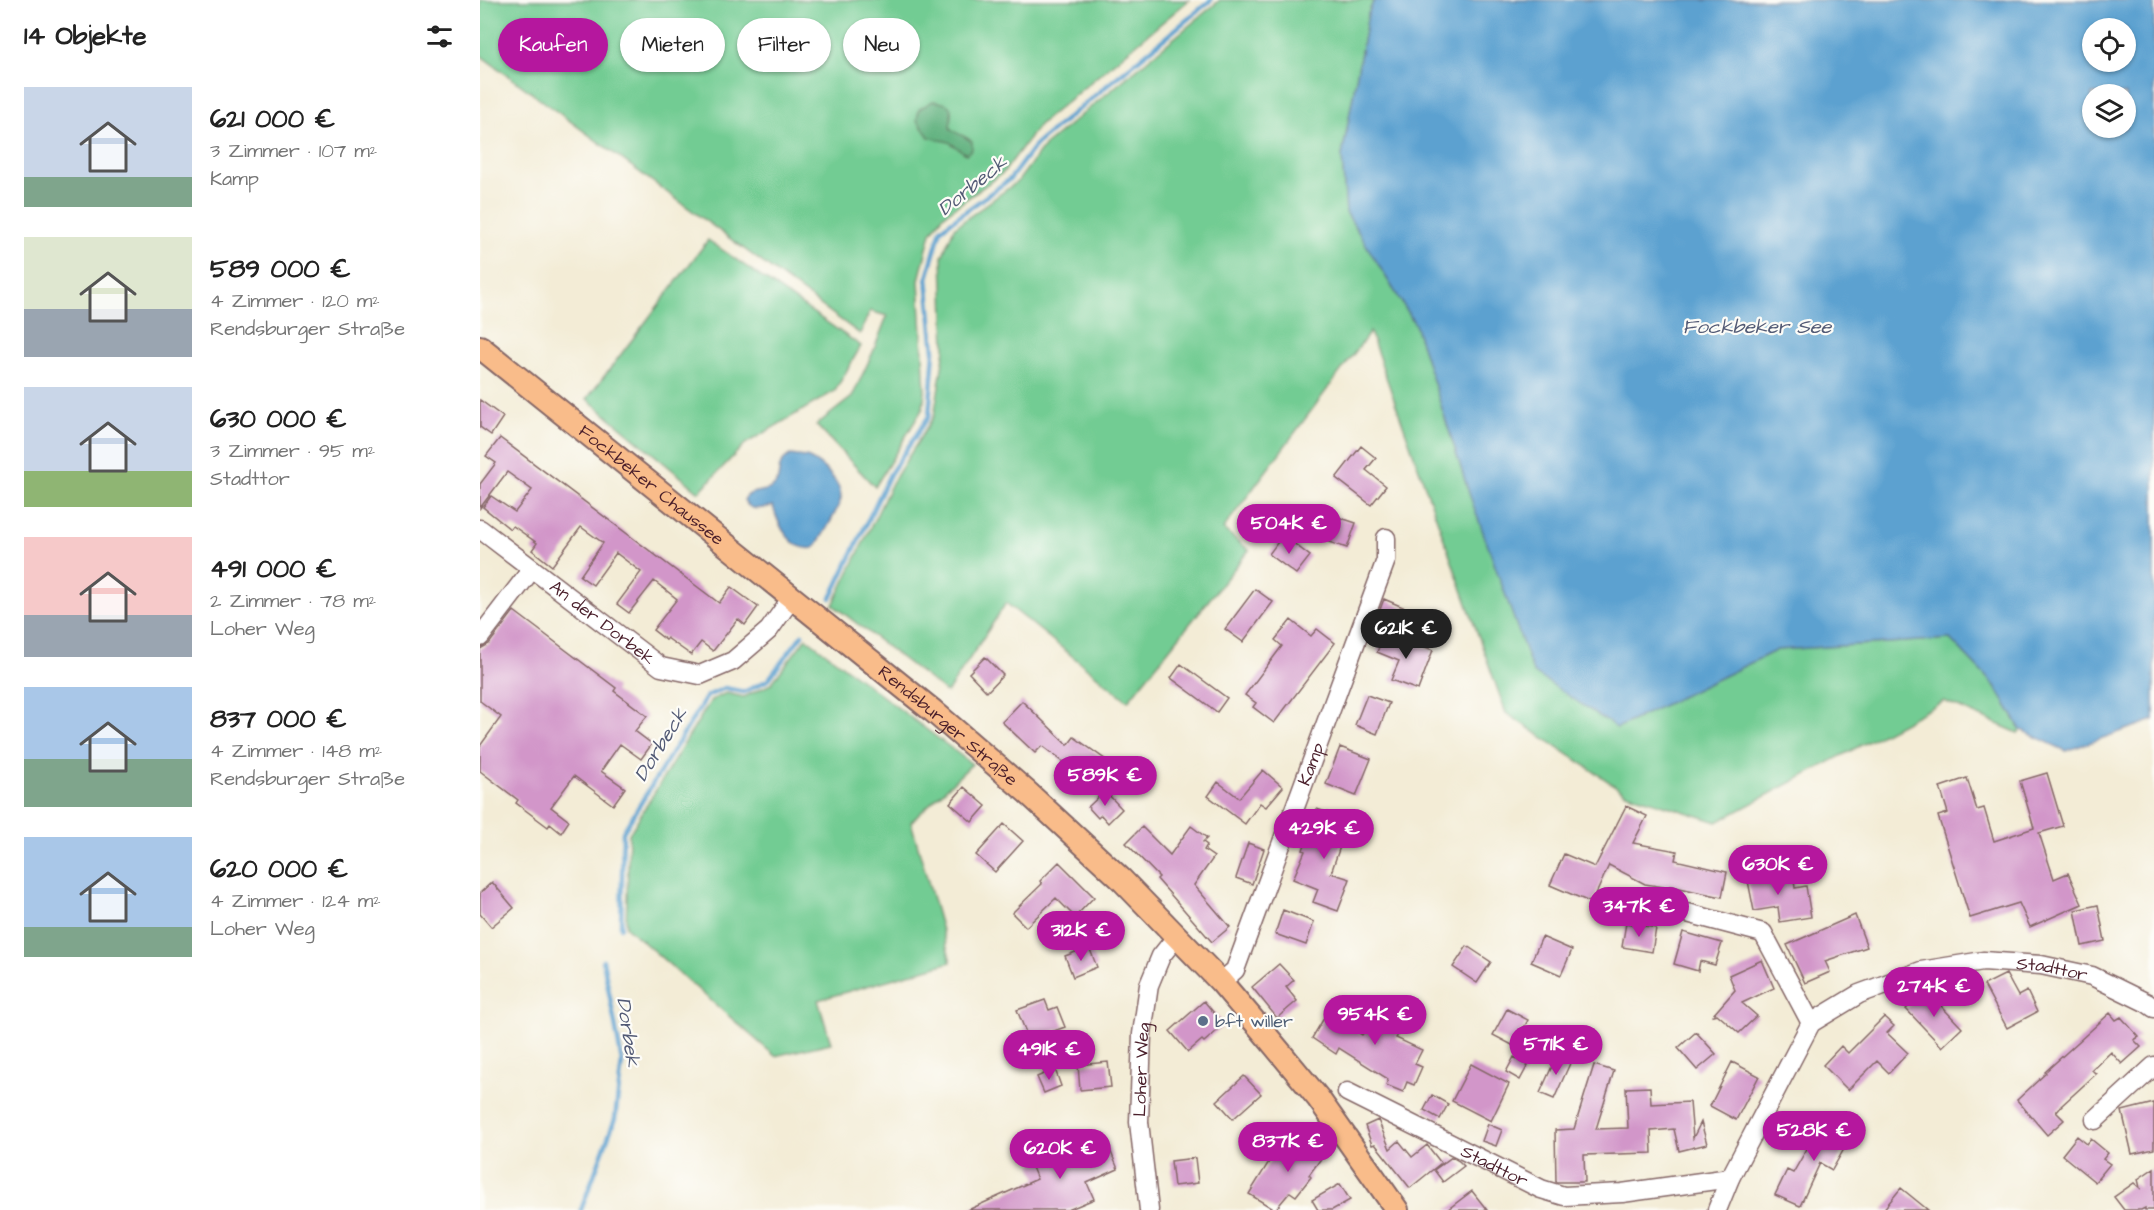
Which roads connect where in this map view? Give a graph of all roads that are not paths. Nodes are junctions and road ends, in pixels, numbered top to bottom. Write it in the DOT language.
graph roads {
  1 [pos="480,347"];
  2 [pos="480,530"];
  3 [pos="1386,538"];
  4 [pos="532,569"];
  5 [pos="791,599"];
  6 [pos="824,625"];
  7 [pos="480,637"];
  8 [pos="1642,901"];
  9 [pos="1177,936"];
  10 [pos="1221,982"];
  11 [pos="2154,1008"];
  12 [pos="1811,1023"];
  13 [pos="2154,1066"];
  14 [pos="1347,1092"];
  15 [pos="2095,1120"];
  16 [pos="1730,1178"];
  17 [pos="1149,1210"];
  18 [pos="1396,1210"];
  19 [pos="1717,1210"];
  1 -- 5 [label="main road, Fockbeker Chaussee"];
  2 -- 4 [label="street, An der Dorbek"];
  3 -- 10 [label="street, Kamp"];
  4 -- 5 [label="street, An der Dorbek"];
  4 -- 7 [label="street, An der Dorbek"];
  5 -- 6 [label="main road, Fockbeker Chaussee"];
  6 -- 9 [label="main road, Rendsburger Straße"];
  8 -- 12 [label="street"];
  9 -- 10 [label="main road, Rendsburger Straße"];
  9 -- 17 [label="street, Loher Weg"];
  10 -- 18 [label="main road, Rendsburger Straße"];
  11 -- 12 [label="street, Stadttor"];
  12 -- 16 [label="street"];
  13 -- 15 [label="street"];
  14 -- 16 [label="street, Stadttor"];
  16 -- 19 [label="street"];
}
